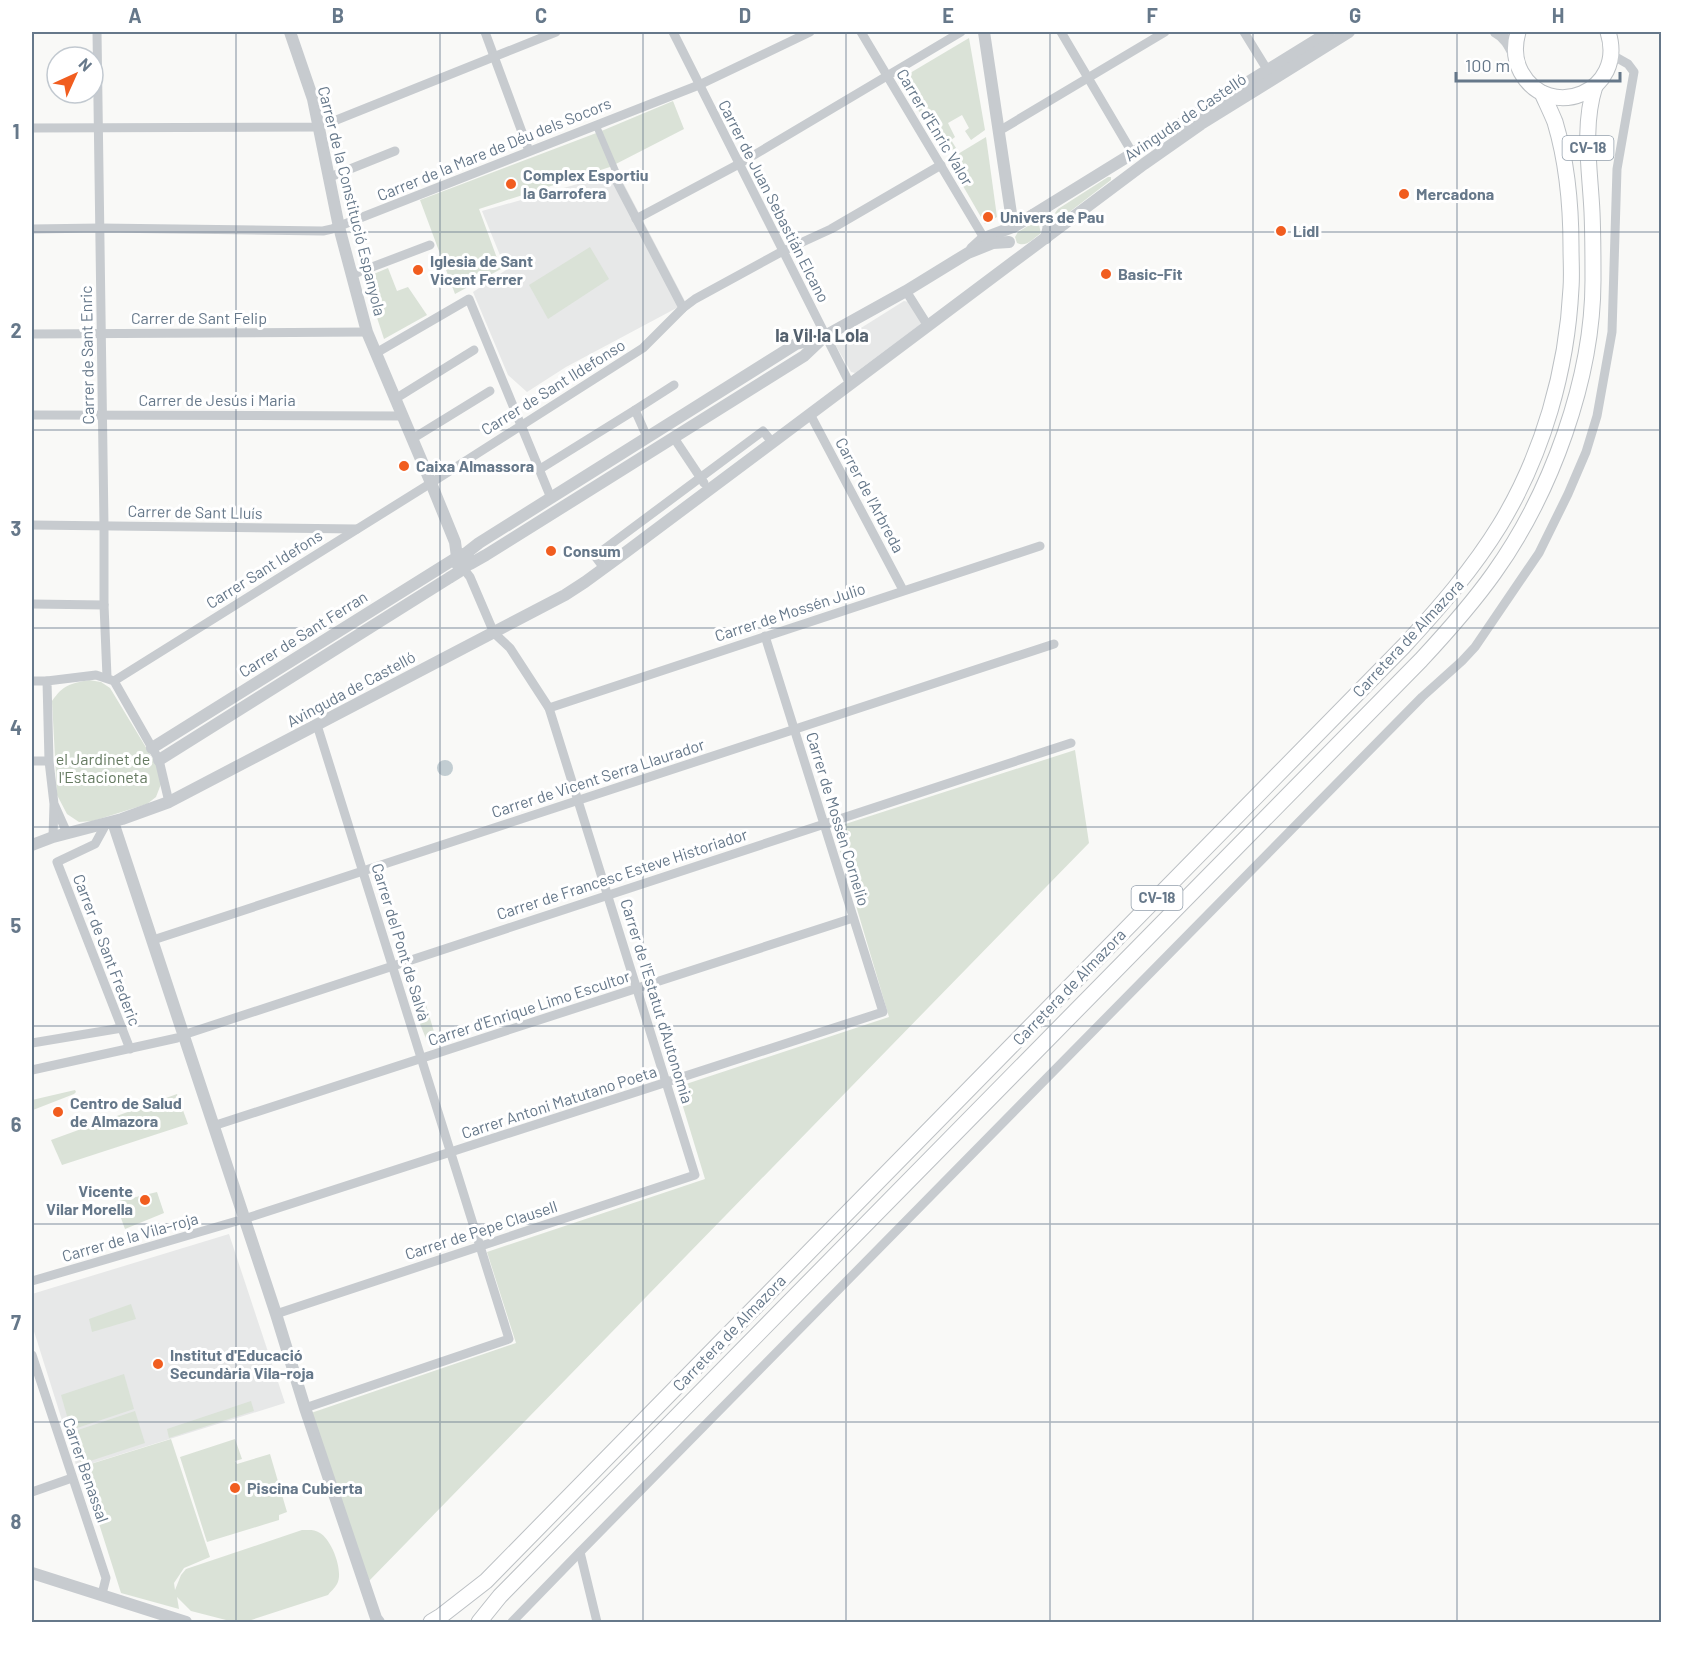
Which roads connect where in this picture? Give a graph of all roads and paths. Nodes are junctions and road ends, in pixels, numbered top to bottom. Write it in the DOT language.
graph roads {
  1 [pos="96,32"];
  2 [pos="290,32"];
  3 [pos="485,32"];
  4 [pos="556,32"];
  5 [pos="673,32"];
  6 [pos="810,32"];
  7 [pos="861,32"];
  8 [pos="961,32"];
  9 [pos="984,32"];
  10 [pos="1060,32"];
  11 [pos="1165,32"];
  12 [pos="1244,32"];
  13 [pos="1329,32"];
  14 [pos="1349,32"];
  15 [pos="1496,32"];
  16 [pos="1518,32"];
  17 [pos="1608,32"];
  18 [pos="1612,55"];
  19 [pos="1515,56"];
  20 [pos="494,57"];
  21 [pos="1268,71"];
  22 [pos="887,75"];
  23 [pos="1088,78"];
  24 [pos="699,85"];
  25 [pos="1595,86"];
  26 [pos="1542,93"];
  27 [pos="596,125"];
  28 [pos="319,127"];
  29 [pos="32,128"];
  30 [pos="98,128"];
  31 [pos="999,131"];
  32 [pos="394,151"];
  33 [pos="529,151"];
  34 [pos="1132,154"];
  35 [pos="739,164"];
  36 [pos="940,165"];
  37 [pos="330,177"];
  38 [pos="616,180"];
  39 [pos="1033,215"];
  40 [pos="636,219"];
  41 [pos="1013,226"];
  42 [pos="339,227"];
  43 [pos="100,228"];
  44 [pos="32,229"];
  45 [pos="984,238"];
  46 [pos="1046,238"];
  47 [pos="1009,243"];
  48 [pos="430,245"];
  49 [pos="1028,250"];
  50 [pos="783,251"];
  51 [pos="968,253"];
  52 [pos="351,275"];
  53 [pos="906,291"];
  54 [pos="683,308"];
  55 [pos="928,326"];
  56 [pos="368,332"];
  57 [pos="101,333"];
  58 [pos="32,334"];
  59 [pos="825,336"];
  60 [pos="487,341"];
  61 [pos="474,350"];
  62 [pos="376,353"];
  63 [pos="504,382"];
  64 [pos="850,384"];
  65 [pos="674,385"];
  66 [pos="490,391"];
  67 [pos="396,399"];
  68 [pos="635,411"];
  69 [pos="810,414"];
  70 [pos="32,415"];
  71 [pos="103,416"];
  72 [pos="402,416"];
  73 [pos="521,425"];
  74 [pos="647,437"];
  75 [pos="674,438"];
  76 [pos="412,439"];
  77 [pos="772,442"];
  78 [pos="653,451"];
  79 [pos="540,469"];
  80 [pos="701,478"];
  81 [pos="431,483"];
  82 [pos="709,490"];
  83 [pos="551,498"];
  84 [pos="557,511"];
  85 [pos="32,525"];
  86 [pos="104,526"];
  87 [pos="357,529"];
  88 [pos="1040,546"];
  89 [pos="464,563"];
  90 [pos="604,568"];
  91 [pos="903,591"];
  92 [pos="32,604"];
  93 [pos="104,605"];
  94 [pos="494,633"];
  95 [pos="765,636"];
  96 [pos="1054,644"];
  97 [pos="110,679"];
  98 [pos="32,681"];
  99 [pos="47,681"];
  100 [pos="549,708"];
  101 [pos="317,725"];
  102 [pos="794,729"];
  103 [pos="167,738"];
  104 [pos="1071,743"];
  105 [pos="152,748"];
  106 [pos="174,750"];
  107 [pos="159,760"];
  108 [pos="32,761"];
  109 [pos="49,761"];
  110 [pos="578,800"];
  111 [pos="169,802"];
  112 [pos="54,804"];
  113 [pos="110,823"];
  114 [pos="824,824"];
  115 [pos="67,833"];
  116 [pos="52,837"];
  117 [pos="32,845"];
  118 [pos="363,871"];
  119 [pos="608,894"];
  120 [pos="853,918"];
  121 [pos="149,941"];
  122 [pos="393,966"];
  123 [pos="637,988"];
  124 [pos="883,1012"];
  125 [pos="122,1028"];
  126 [pos="180,1036"];
  127 [pos="32,1043"];
  128 [pos="130,1049"];
  129 [pos="422,1058"];
  130 [pos="32,1070"];
  131 [pos="666,1082"];
  132 [pos="210,1127"];
  133 [pos="451,1153"];
  134 [pos="695,1175"];
  135 [pos="240,1220"];
  136 [pos="480,1246"];
  137 [pos="32,1281"];
  138 [pos="272,1315"];
  139 [pos="32,1355"];
  140 [pos="302,1409"];
  141 [pos="72,1478"];
  142 [pos="32,1492"];
  143 [pos="580,1552"];
  144 [pos="32,1572"];
  145 [pos="102,1594"];
  146 [pos="186,1623"];
  147 [pos="368,1623"];
  148 [pos="379,1623"];
  149 [pos="431,1623"];
  150 [pos="479,1623"];
  151 [pos="512,1623"];
  152 [pos="597,1623"];
  1 -- 30 [label="street, Carrer de Sant Enric"];
  2 -- 28 [label="street, Carrer de la Constitució Espanyola"];
  3 -- 20 [label="street"];
  4 -- 20 [label="street"];
  5 -- 24 [label="street, Carrer de Juan Sebastián Elcano"];
  6 -- 24 [label="street, Carrer de la Mare de Déu dels Socors"];
  7 -- 22 [label="street, Carrer d'Enric Valor"];
  8 -- 22 [label="street"];
  9 -- 31 [label="street"];
  10 -- 23 [label="street"];
  11 -- 23 [label="street"];
  12 -- 21 [label="street"];
  13 -- 21 [label="street, Avinguda de Castelló"];
  14 -- 46 [label="street, Avinguda de Castelló"];
  15 -- 19 [label="street"];
  16 -- 19 [label="main road"];
  17 -- 18 [label="main road"];
  18 -- 25 [label="main road, CV-18"];
  18 -- 143 [label="street"];
  19 -- 26 [label="main road, CV-18"];
  20 -- 28 [label="street"];
  20 -- 33 [label="street"];
  21 -- 34 [label="street, Avinguda de Castelló"];
  22 -- 35 [label="street"];
  22 -- 36 [label="street, Carrer d'Enric Valor"];
  23 -- 31 [label="street"];
  23 -- 34 [label="street"];
  24 -- 27 [label="street, Carrer de la Mare de Déu dels Socors"];
  24 -- 35 [label="street, Carrer de Juan Sebastián Elcano"];
  25 -- 26 [label="main road"];
  25 -- 150 [label="main road, Carretera de Almazora / CV-18"];
  26 -- 149 [label="main road, Carretera de Almazora / CV-18"];
  27 -- 33 [label="street, Carrer de la Mare de Déu dels Socors"];
  27 -- 38 [label="street"];
  28 -- 30 [label="street"];
  28 -- 37 [label="street, Carrer de la Constitució Espanyola"];
  29 -- 30 [label="street"];
  30 -- 43 [label="street, Carrer de Sant Enric"];
  31 -- 41 [label="street"];
  32 -- 37 [label="street"];
  33 -- 42 [label="street, Carrer de la Mare de Déu dels Socors"];
  34 -- 39 [label="street, Avinguda de Castelló"];
  35 -- 40 [label="street"];
  35 -- 50 [label="street, Carrer de Juan Sebastián Elcano"];
  36 -- 45 [label="street, Carrer d'Enric Valor"];
  36 -- 50 [label="street, Carrer de Sant Ildefonso"];
  37 -- 42 [label="street, Carrer de la Constitució Espanyola"];
  38 -- 40 [label="street"];
  39 -- 41 [label="street"];
  39 -- 46 [label="street"];
  40 -- 54 [label="street"];
  41 -- 45 [label="street, Carrer de Sant Ferran"];
  41 -- 47 [label="street"];
  42 -- 43 [label="street, Carrer de la Mare de Déu dels Socors"];
  42 -- 52 [label="street, Carrer de la Constitució Espanyola"];
  43 -- 44 [label="street, Carrer de la Mare de Déu dels Socors"];
  43 -- 57 [label="street, Carrer de Sant Enric"];
  45 -- 51 [label="street, Carrer de Sant Ferran"];
  46 -- 49 [label="street"];
  47 -- 49 [label="street"];
  47 -- 51 [label="street, Carrer de Sant Ferran"];
  48 -- 52 [label="street"];
  49 -- 55 [label="street, Avinguda de Castelló"];
  50 -- 54 [label="street, Carrer de Sant Ildefonso"];
  50 -- 59 [label="street, Carrer de Juan Sebastián Elcano"];
  51 -- 53 [label="street, Carrer de Sant Ferran"];
  52 -- 56 [label="street, Carrer de la Constitució Espanyola"];
  53 -- 55 [label="street"];
  53 -- 59 [label="street, Carrer de Sant Ferran"];
  54 -- 73 [label="street, Carrer de Sant Ildefonso"];
  55 -- 64 [label="street, Avinguda de Castelló"];
  56 -- 57 [label="street, Carrer de Sant Felip"];
  56 -- 62 [label="street, Carrer de la Constitució Espanyola"];
  57 -- 58 [label="street, Carrer de Sant Felip"];
  57 -- 71 [label="street, Carrer de Sant Enric"];
  59 -- 64 [label="street, Carrer de Juan Sebastián Elcano"];
  59 -- 74 [label="street, Carrer de Sant Ferran"];
  59 -- 75 [label="street, Carrer de Sant Ferran"];
  60 -- 61 [label="street"];
  60 -- 62 [label="street"];
  60 -- 63 [label="street"];
  61 -- 67 [label="street"];
  62 -- 67 [label="street, Carrer de la Constitució Espanyola"];
  63 -- 66 [label="street"];
  63 -- 73 [label="street"];
  64 -- 69 [label="street, Avinguda de Castelló"];
  65 -- 68 [label="street"];
  66 -- 76 [label="street"];
  67 -- 72 [label="street, Carrer de la Constitució Espanyola"];
  68 -- 74 [label="street"];
  68 -- 79 [label="street"];
  69 -- 77 [label="street, Avinguda de Castelló"];
  69 -- 91 [label="street, Carrer de l'Arbreda"];
  70 -- 71 [label="street, Carrer de Jesús i Maria"];
  71 -- 72 [label="street, Carrer de Jesús i Maria"];
  71 -- 86 [label="street, Carrer de Sant Enric"];
  72 -- 76 [label="street, Carrer de la Constitució Espanyola"];
  73 -- 79 [label="street"];
  73 -- 81 [label="street, Carrer de Sant Ildefonso"];
  74 -- 78 [label="street"];
  74 -- 83 [label="street, Carrer de Sant Ferran"];
  75 -- 78 [label="street, Carrer de Sant Ferran"];
  75 -- 80 [label="street"];
  76 -- 81 [label="street, Carrer de la Constitució Espanyola"];
  77 -- 80 [label="street"];
  77 -- 82 [label="street, Avinguda de Castelló"];
  78 -- 84 [label="street, Carrer de Sant Ferran"];
  79 -- 83 [label="street"];
  80 -- 82 [label="street"];
  80 -- 90 [label="street"];
  81 -- 87 [label="street, Carrer Sant Idefons"];
  81 -- 89 [label="street, Carrer de la Constitució Espanyola"];
  82 -- 90 [label="street, Avinguda de Castelló"];
  83 -- 84 [label="street"];
  83 -- 89 [label="street, Carrer de Sant Ferran"];
  84 -- 89 [label="street, Carrer de Sant Ferran"];
  85 -- 86 [label="street, Carrer de Sant Lluís"];
  86 -- 87 [label="street, Carrer de Sant Lluís"];
  86 -- 93 [label="street, Carrer de Sant Enric"];
  87 -- 97 [label="street, Carrer Sant Idefons"];
  88 -- 91 [label="street, Carrer de Mossén Julio"];
  89 -- 94 [label="street, Carrer de l'Estatut d'Autonomia"];
  89 -- 103 [label="street, Carrer de Sant Ferran"];
  89 -- 106 [label="street, Carrer de Sant Ferran"];
  90 -- 94 [label="street, Avinguda de Castelló"];
  91 -- 95 [label="street, Carrer de Mossén Julio"];
  92 -- 93 [label="street"];
  93 -- 97 [label="street, Carrer de Sant Enric"];
  94 -- 100 [label="street, Carrer de l'Estatut d'Autonomia"];
  94 -- 101 [label="street, Avinguda de Castelló"];
  95 -- 100 [label="street, Carrer de Mossén Julio"];
  95 -- 102 [label="street, Carrer de Mossén Cornelio"];
  96 -- 102 [label="street, Carrer de Vicent Serra Llaurador"];
  97 -- 99 [label="street"];
  97 -- 105 [label="street"];
  98 -- 99 [label="street"];
  99 -- 109 [label="street"];
  100 -- 110 [label="street, Carrer de l'Estatut d'Autonomia"];
  101 -- 111 [label="street, Avinguda de Castelló"];
  101 -- 118 [label="street, Carrer del Pont de Salvà"];
  102 -- 110 [label="street, Carrer de Vicent Serra Llaurador"];
  102 -- 114 [label="street, Carrer de Mossén Cornelio"];
  103 -- 105 [label="street, Carrer de Sant Ferran"];
  103 -- 106 [label="street"];
  104 -- 114 [label="street, Carrer de Francesc Esteve Historiador"];
  105 -- 107 [label="street"];
  106 -- 107 [label="street, Carrer de Sant Ferran"];
  107 -- 111 [label="street"];
  108 -- 109 [label="street"];
  109 -- 112 [label="street"];
  110 -- 118 [label="street, Carrer de Vicent Serra Llaurador"];
  110 -- 119 [label="street, Carrer de l'Estatut d'Autonomia"];
  111 -- 113 [label="street, Avinguda de Castelló"];
  112 -- 115 [label="street"];
  112 -- 116 [label="street"];
  113 -- 115 [label="street, Avinguda de Castelló"];
  113 -- 121 [label="street"];
  113 -- 125 [label="street, Carrer de Sant Frederic"];
  114 -- 119 [label="street, Carrer de Francesc Esteve Historiador"];
  114 -- 120 [label="street, Carrer de Mossén Cornelio"];
  115 -- 116 [label="street, Avinguda de Castelló"];
  116 -- 117 [label="street, Avinguda de Castelló"];
  118 -- 121 [label="street, Carrer de Vicent Serra Llaurador"];
  118 -- 122 [label="street, Carrer del Pont de Salvà"];
  119 -- 122 [label="street, Carrer de Francesc Esteve Historiador"];
  119 -- 123 [label="street, Carrer de l'Estatut d'Autonomia"];
  120 -- 123 [label="street, Carrer d'Enrique Limo Escultor"];
  120 -- 124 [label="street, Carrer de Mossén Cornelio"];
  121 -- 126 [label="street"];
  122 -- 126 [label="street, Carrer de Francesc Esteve Historiador"];
  122 -- 129 [label="street, Carrer del Pont de Salvà"];
  123 -- 129 [label="street, Carrer d'Enrique Limo Escultor"];
  123 -- 131 [label="street, Carrer de l'Estatut d'Autonomia"];
  124 -- 131 [label="street, Carrer Antoni Matutano Poeta"];
  125 -- 127 [label="street"];
  125 -- 128 [label="street, Carrer de Sant Frederic"];
  126 -- 128 [label="street, Carrer de Francesc Esteve Historiador"];
  126 -- 132 [label="street"];
  128 -- 130 [label="street, Carrer de Francesc Esteve Historiador"];
  129 -- 132 [label="street, Carrer d'Enrique Limo Escultor"];
  129 -- 133 [label="street, Carrer del Pont de Salvà"];
  131 -- 133 [label="street, Carrer Antoni Matutano Poeta"];
  131 -- 134 [label="street, Carrer de l'Estatut d'Autonomia"];
  132 -- 135 [label="street"];
  133 -- 135 [label="street, Carrer Antoni Matutano Poeta"];
  133 -- 136 [label="street, Carrer del Pont de Salvà"];
  134 -- 136 [label="street, Carrer de Pepe Clausell"];
  135 -- 137 [label="street, Carrer de la Vila-roja"];
  135 -- 138 [label="street"];
  136 -- 138 [label="street, Carrer de Pepe Clausell"];
  136 -- 140 [label="street, Carrer del Pont de Salvà"];
  138 -- 140 [label="street"];
  139 -- 141 [label="street, Carrer Benassal"];
  140 -- 147 [label="street"];
  140 -- 148 [label="street"];
  141 -- 142 [label="street"];
  141 -- 145 [label="street, Carrer Benassal"];
  143 -- 151 [label="street"];
  143 -- 152 [label="street"];
  144 -- 145 [label="street"];
  145 -- 146 [label="street"];
}
